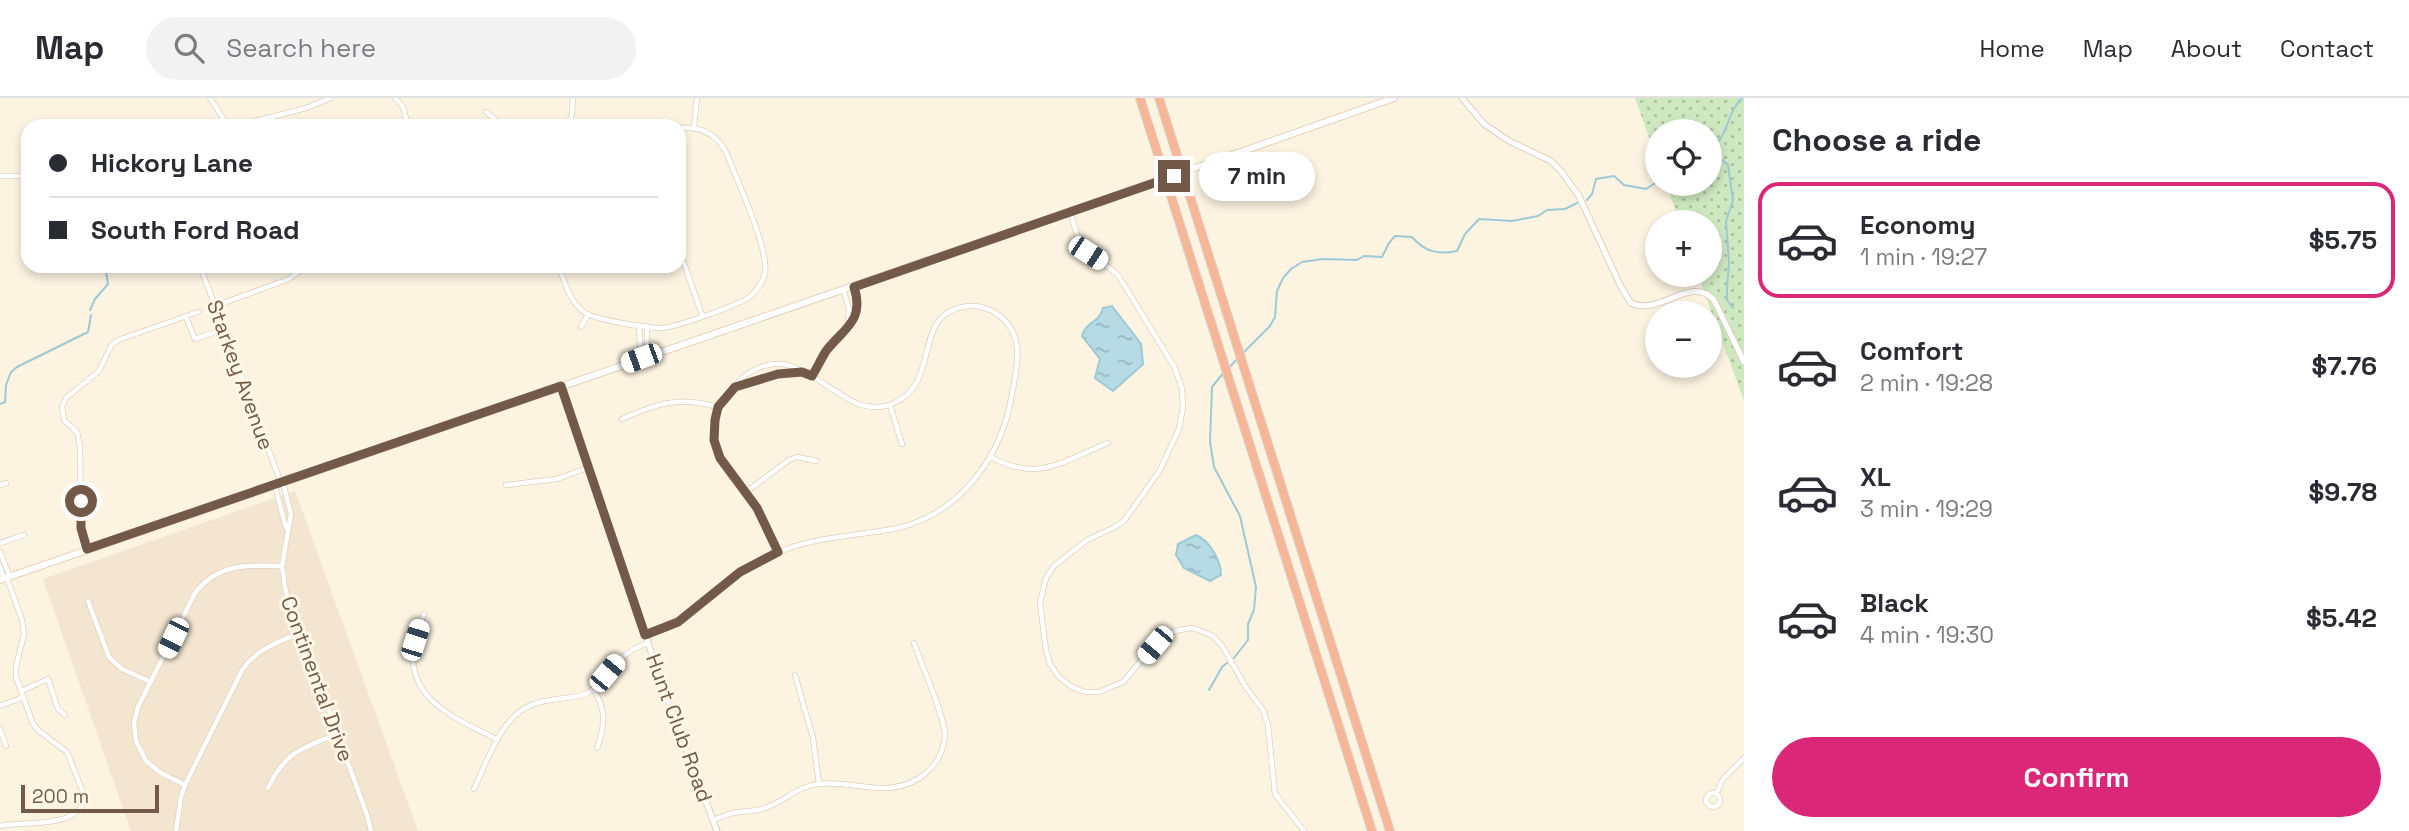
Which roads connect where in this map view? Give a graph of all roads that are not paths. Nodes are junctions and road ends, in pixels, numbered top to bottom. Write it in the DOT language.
graph roads {
  1 [pos="210,98"];
  2 [pos="331,98"];
  3 [pos="395,98"];
  4 [pos="573,98"];
  5 [pos="698,98"];
  6 [pos="1140,98"];
  7 [pos="1159,98"];
  8 [pos="1394,98"];
  9 [pos="1462,98"];
  10 [pos="486,112"];
  11 [pos="224,119"];
  12 [pos="263,119"];
  13 [pos="406,119"];
  14 [pos="495,119"];
  15 [pos="570,119"];
  16 [pos="694,127"];
  17 [pos="686,128"];
  18 [pos="0,176"];
  19 [pos="21,176"];
  20 [pos="1070,212"];
  21 [pos="686,268"];
  22 [pos="203,273"];
  23 [pos="297,273"];
  24 [pos="562,273"];
  25 [pos="854,287"];
  26 [pos="844,291"];
  27 [pos="215,306"];
  28 [pos="198,312"];
  29 [pos="588,315"];
  30 [pos="702,315"];
  31 [pos="186,317"];
  32 [pos="639,325"];
  33 [pos="647,326"];
  34 [pos="581,327"];
  35 [pos="224,329"];
  36 [pos="847,329"];
  37 [pos="651,355"];
  38 [pos="641,358"];
  39 [pos="1744,362"];
  40 [pos="802,372"];
  41 [pos="812,376"];
  42 [pos="561,386"];
  43 [pos="735,387"];
  44 [pos="890,405"];
  45 [pos="718,407"];
  46 [pos="622,419"];
  47 [pos="1108,443"];
  48 [pos="902,444"];
  49 [pos="991,457"];
  50 [pos="817,461"];
  51 [pos="587,468"];
  52 [pos="279,484"];
  53 [pos="506,485"];
  54 [pos="746,492"];
  55 [pos="287,533"];
  56 [pos="24,535"];
  57 [pos="0,543"];
  58 [pos="87,549"];
  59 [pos="0,552"];
  60 [pos="778,552"];
  61 [pos="282,566"];
  62 [pos="0,567"];
  63 [pos="5,578"];
  64 [pos="88,601"];
  65 [pos="424,614"];
  66 [pos="300,633"];
  67 [pos="645,635"];
  68 [pos="648,643"];
  69 [pos="914,643"];
  70 [pos="795,675"];
  71 [pos="150,682"];
  72 [pos="593,689"];
  73 [pos="21,691"];
  74 [pos="24,697"];
  75 [pos="0,706"];
  76 [pos="65,715"];
  77 [pos="0,729"];
  78 [pos="337,734"];
  79 [pos="498,740"];
  80 [pos="6,746"];
  81 [pos="597,748"];
  82 [pos="1744,758"];
  83 [pos="819,784"];
  84 [pos="185,785"];
  85 [pos="268,788"];
  86 [pos="474,789"];
  87 [pos="1716,794"];
  88 [pos="713,820"];
  89 [pos="0,826"];
  90 [pos="176,831"];
  91 [pos="371,831"];
  92 [pos="717,831"];
  93 [pos="1304,831"];
  94 [pos="1372,831"];
  95 [pos="1390,831"];
  1 -- 11 [label="street"];
  2 -- 12 [label="street"];
  3 -- 13 [label="street"];
  4 -- 15 [label="street"];
  5 -- 16 [label="street"];
  6 -- 94 [label="highway"];
  7 -- 95 [label="highway"];
  8 -- 20 [label="main road, bridge"];
  9 -- 39 [label="street"];
  10 -- 14 [label="street"];
  16 -- 17 [label="street"];
  16 -- 30 [label="street"];
  18 -- 19 [label="street"];
  20 -- 25 [label="main road"];
  20 -- 93 [label="street"];
  21 -- 30 [label="street"];
  22 -- 27 [label="street, Starkey Avenue"];
  23 -- 27 [label="street"];
  24 -- 29 [label="street"];
  25 -- 26 [label="main road"];
  25 -- 36 [label="street"];
  26 -- 36 [label="street"];
  26 -- 37 [label="main road"];
  27 -- 35 [label="street, Starkey Avenue"];
  28 -- 31 [label="street"];
  29 -- 32 [label="street"];
  29 -- 34 [label="street"];
  30 -- 33 [label="street"];
  31 -- 35 [label="street"];
  31 -- 58 [label="street"];
  32 -- 33 [label="street"];
  32 -- 38 [label="street"];
  33 -- 37 [label="street"];
  35 -- 52 [label="street, Starkey Avenue"];
  36 -- 41 [label="street"];
  37 -- 38 [label="main road"];
  38 -- 42 [label="main road"];
  40 -- 41 [label="street"];
  40 -- 43 [label="street"];
  40 -- 43 [label="street"];
  41 -- 44 [label="street"];
  42 -- 51 [label="street, Hunt Club Road"];
  42 -- 52 [label="main road"];
  43 -- 45 [label="street"];
  44 -- 48 [label="street"];
  44 -- 49 [label="street"];
  45 -- 46 [label="street"];
  45 -- 54 [label="street"];
  47 -- 49 [label="street"];
  49 -- 60 [label="street"];
  50 -- 54 [label="street"];
  51 -- 53 [label="street"];
  51 -- 67 [label="street, Hunt Club Road"];
  52 -- 55 [label="street, Starkey Avenue"];
  52 -- 58 [label="main road"];
  54 -- 60 [label="street"];
  55 -- 61 [label="street, Continental Drive"];
  56 -- 57 [label="street"];
  58 -- 63 [label="main road"];
  59 -- 63 [label="street"];
  60 -- 67 [label="street"];
  61 -- 66 [label="street, Continental Drive"];
  61 -- 71 [label="street"];
  62 -- 63 [label="street"];
  63 -- 73 [label="street"];
  64 -- 71 [label="street"];
  65 -- 79 [label="street"];
  66 -- 78 [label="street, Continental Drive"];
  66 -- 84 [label="street"];
  67 -- 68 [label="street, Hunt Club Road"];
  68 -- 72 [label="street"];
  68 -- 88 [label="street, Hunt Club Road"];
  69 -- 83 [label="street"];
  70 -- 83 [label="street"];
  71 -- 84 [label="street"];
  72 -- 79 [label="street"];
  72 -- 81 [label="street"];
  73 -- 74 [label="street"];
  73 -- 76 [label="street"];
  74 -- 75 [label="street"];
  74 -- 89 [label="street"];
  77 -- 80 [label="street"];
  78 -- 85 [label="street"];
  78 -- 91 [label="street, Continental Drive"];
  79 -- 86 [label="street"];
  82 -- 87 [label="street"];
  83 -- 88 [label="street"];
  84 -- 90 [label="street"];
  88 -- 92 [label="street, Hunt Club Road"];
}
